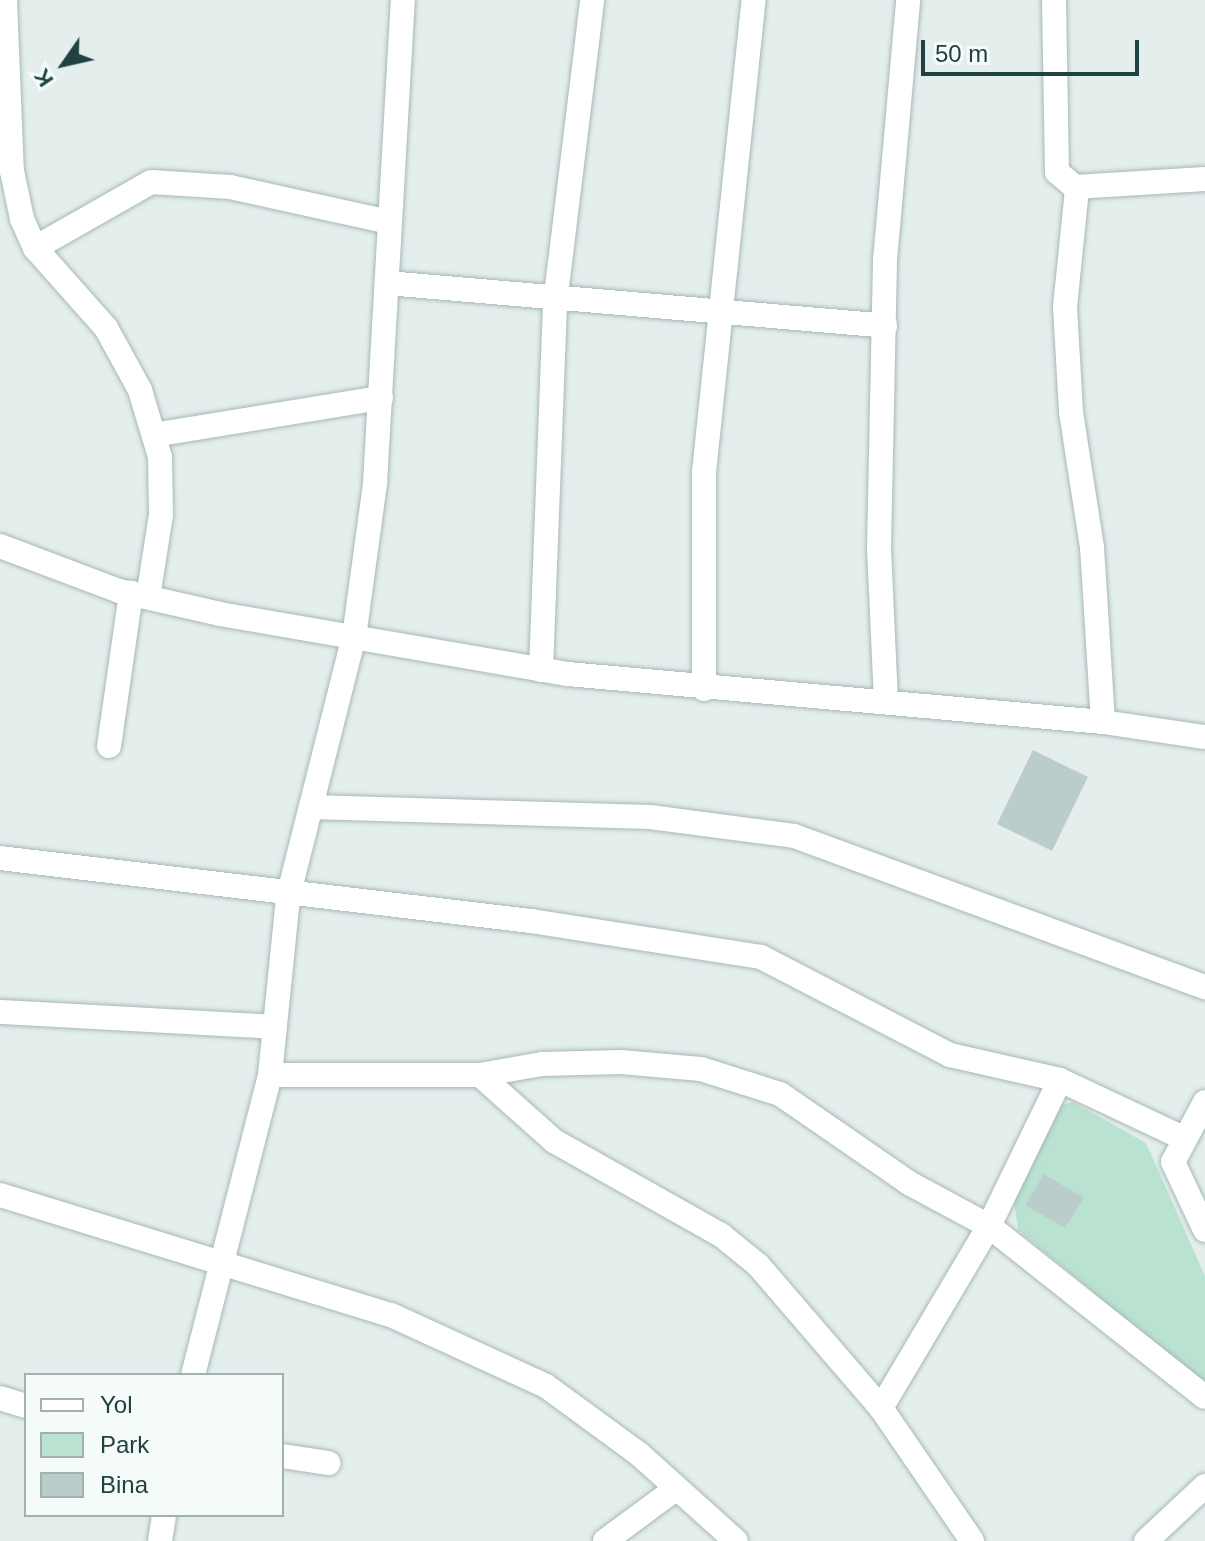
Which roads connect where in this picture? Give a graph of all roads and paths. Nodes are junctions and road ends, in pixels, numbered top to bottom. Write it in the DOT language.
graph roads {
  1 [pos="5,0"];
  2 [pos="403,0"];
  3 [pos="592,0"];
  4 [pos="754,0"];
  5 [pos="908,0"];
  6 [pos="1054,0"];
  7 [pos="1205,179"];
  8 [pos="1074,187"];
  9 [pos="389,222"];
  10 [pos="35,248"];
  11 [pos="387,283"];
  12 [pos="555,303"];
  13 [pos="719,314"];
  14 [pos="885,326"];
  15 [pos="381,398"];
  16 [pos="154,435"];
  17 [pos="0,546"];
  18 [pos="139,595"];
  19 [pos="354,637"];
  20 [pos="541,670"];
  21 [pos="704,689"];
  22 [pos="886,702"];
  23 [pos="1103,722"];
  24 [pos="1205,737"];
  25 [pos="109,746"];
  26 [pos="311,807"];
  27 [pos="0,858"];
  28 [pos="288,897"];
  29 [pos="1205,987"];
  30 [pos="0,1012"];
  31 [pos="275,1027"];
  32 [pos="270,1075"];
  33 [pos="480,1075"];
  34 [pos="1060,1080"];
  35 [pos="1205,1102"];
  36 [pos="1183,1138"];
  37 [pos="0,1195"];
  38 [pos="989,1226"];
  39 [pos="1205,1230"];
  40 [pos="224,1260"];
  41 [pos="194,1373"];
  42 [pos="1205,1397"];
  43 [pos="0,1398"];
  44 [pos="24,1405"];
  45 [pos="881,1408"];
  46 [pos="284,1456"];
  47 [pos="328,1463"];
  48 [pos="1205,1486"];
  49 [pos="677,1488"];
  50 [pos="164,1517"];
  51 [pos="160,1541"];
  52 [pos="605,1541"];
  53 [pos="736,1541"];
  54 [pos="972,1541"];
  55 [pos="1146,1541"];
  1 -- 10 [label="street"];
  2 -- 9 [label="street"];
  3 -- 12 [label="street"];
  4 -- 13 [label="street"];
  5 -- 14 [label="street"];
  6 -- 8 [label="street"];
  7 -- 8 [label="street"];
  8 -- 23 [label="street"];
  9 -- 10 [label="street"];
  9 -- 11 [label="street"];
  10 -- 16 [label="street"];
  11 -- 12 [label="street"];
  11 -- 15 [label="street"];
  12 -- 13 [label="street"];
  12 -- 20 [label="street"];
  13 -- 14 [label="street"];
  13 -- 21 [label="street"];
  14 -- 22 [label="street"];
  15 -- 16 [label="street"];
  15 -- 19 [label="street"];
  16 -- 18 [label="street"];
  17 -- 18 [label="street"];
  18 -- 19 [label="street"];
  18 -- 25 [label="street"];
  19 -- 20 [label="street"];
  19 -- 26 [label="street"];
  20 -- 21 [label="street"];
  21 -- 22 [label="street"];
  22 -- 23 [label="street"];
  23 -- 24 [label="street"];
  26 -- 28 [label="street"];
  26 -- 29 [label="street"];
  27 -- 28 [label="street"];
  28 -- 31 [label="street"];
  28 -- 34 [label="street"];
  30 -- 31 [label="street"];
  31 -- 32 [label="street"];
  32 -- 33 [label="street"];
  32 -- 40 [label="street"];
  33 -- 38 [label="street"];
  33 -- 45 [label="street"];
  34 -- 36 [label="street"];
  34 -- 38 [label="street"];
  35 -- 36 [label="street"];
  36 -- 39 [label="street"];
  37 -- 40 [label="street"];
  38 -- 42 [label="street"];
  38 -- 45 [label="street"];
  40 -- 41 [label="street"];
  40 -- 49 [label="street"];
  43 -- 44 [label="street"];
  45 -- 54 [label="street"];
  46 -- 47 [label="street"];
  48 -- 55 [label="street"];
  49 -- 52 [label="street"];
  49 -- 53 [label="street"];
  50 -- 51 [label="street"];
}
